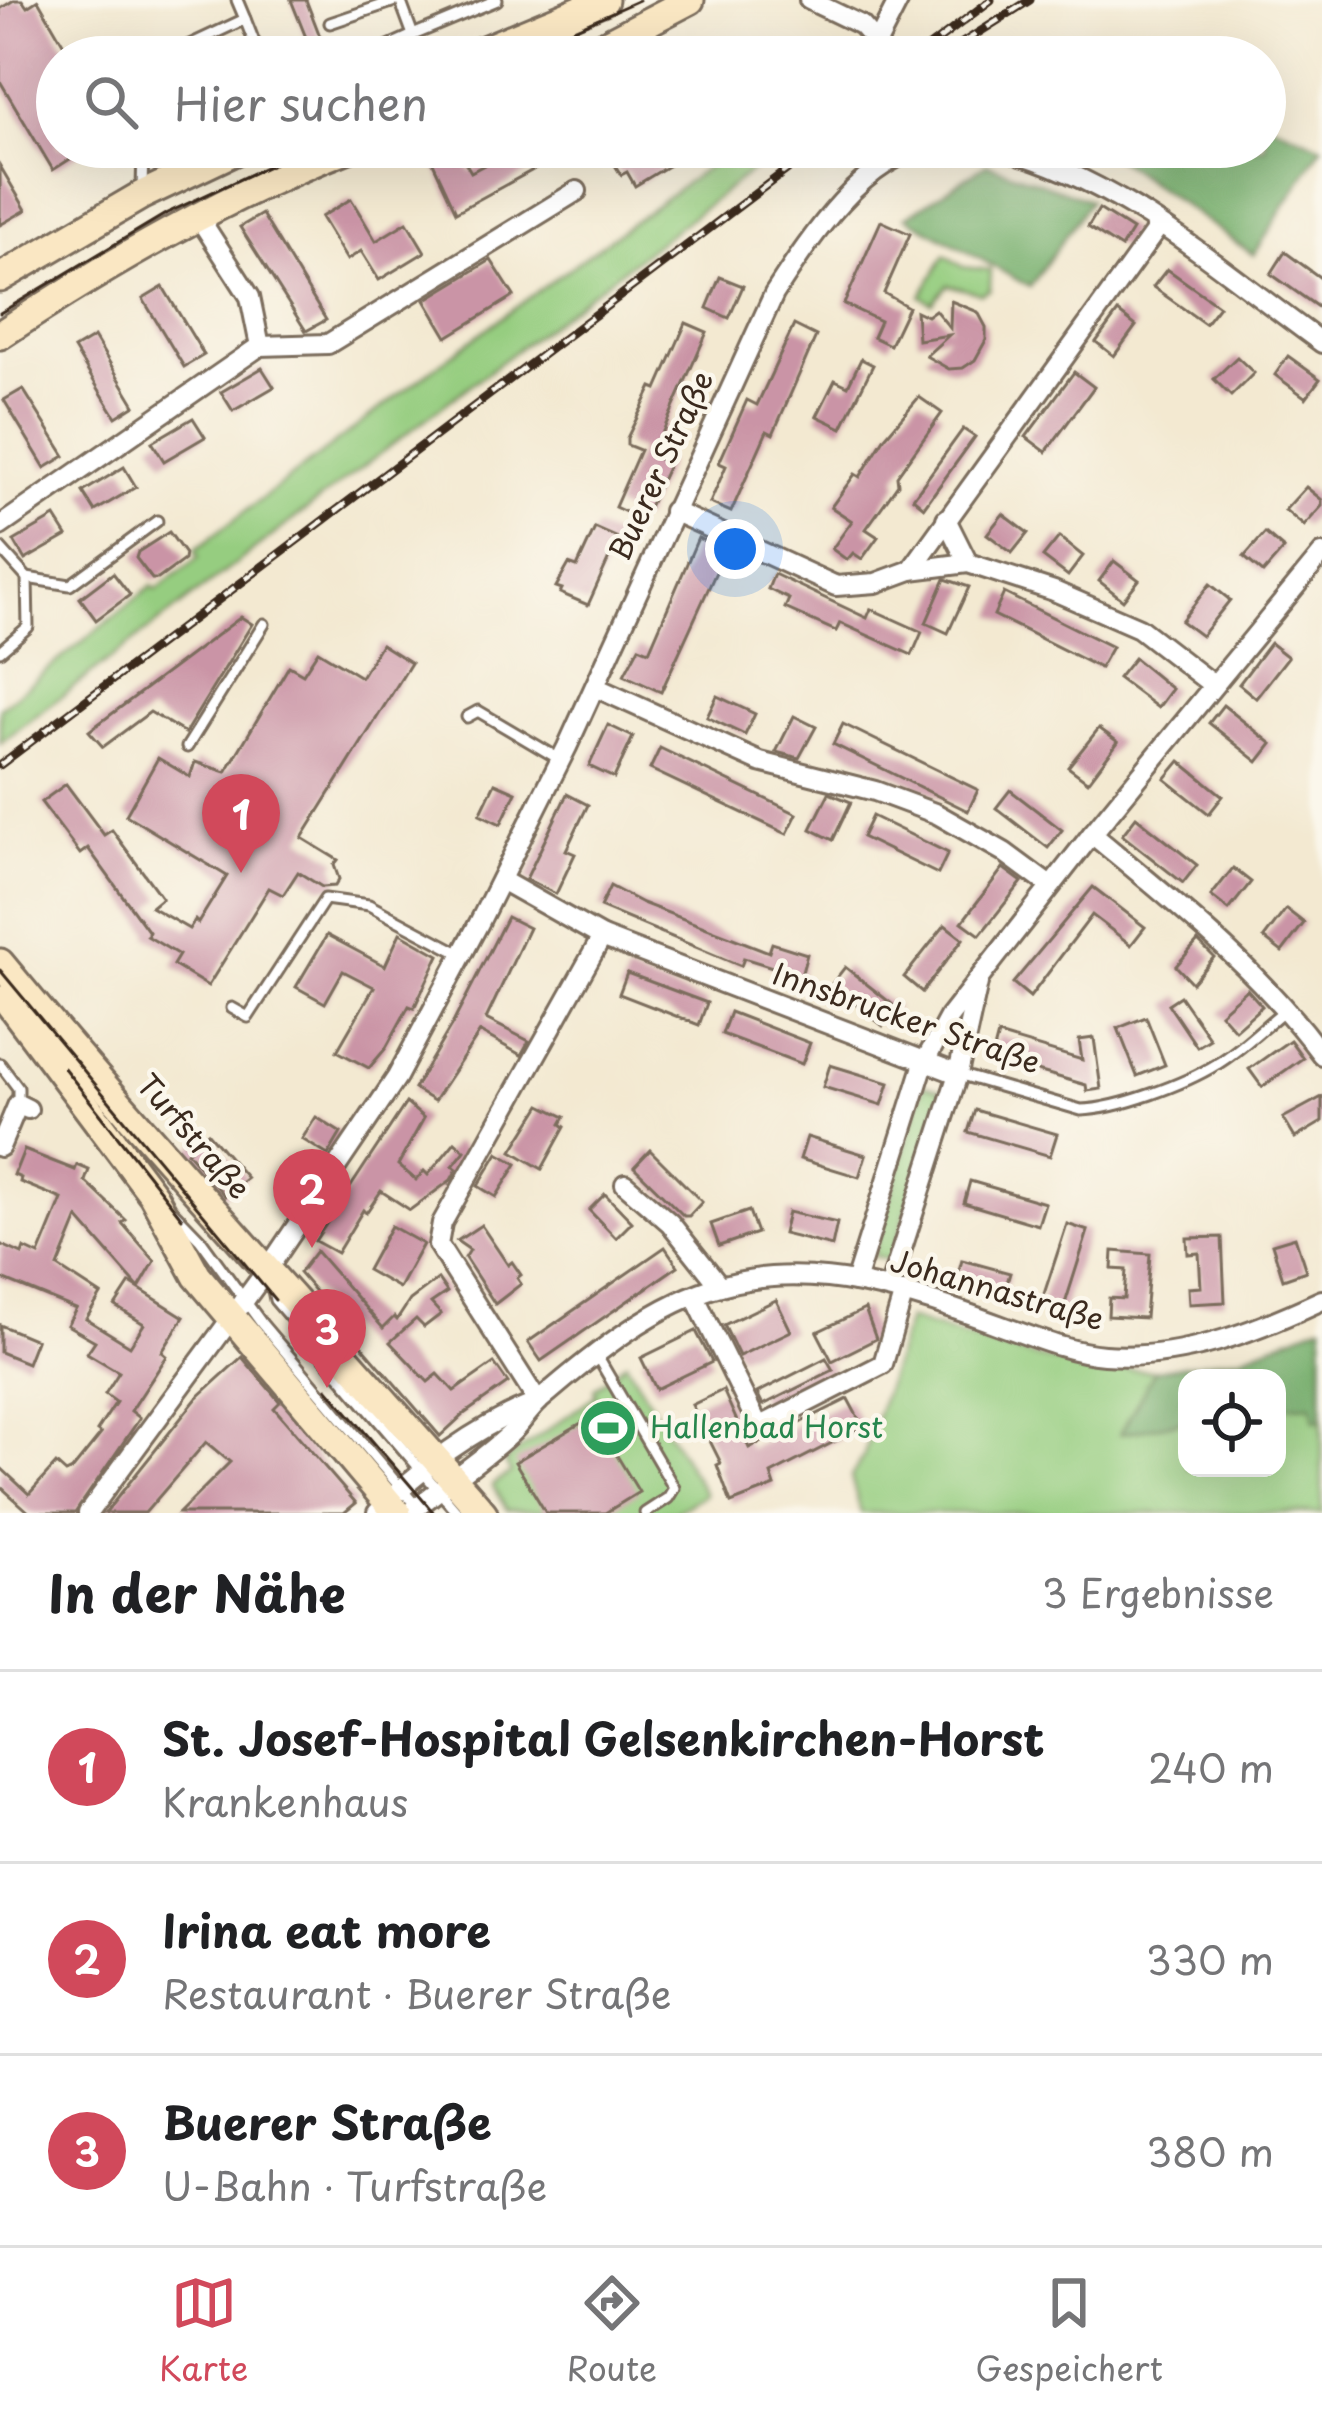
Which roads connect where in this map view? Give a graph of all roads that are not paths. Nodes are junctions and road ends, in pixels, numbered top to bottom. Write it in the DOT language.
graph roads {
  1 [pos="237,0"];
  2 [pos="399,0"];
  3 [pos="497,0"];
  4 [pos="604,0"];
  5 [pos="690,0"];
  6 [pos="808,0"];
  7 [pos="899,0"];
  8 [pos="245,19"];
  9 [pos="329,23"];
  10 [pos="413,35"];
  11 [pos="209,36"];
  12 [pos="252,36"];
  13 [pos="517,36"];
  14 [pos="621,36"];
  15 [pos="869,36"];
  16 [pos="887,36"];
  17 [pos="143,168"];
  18 [pos="174,168"];
  19 [pos="303,168"];
  20 [pos="888,168"];
  21 [pos="1062,168"];
  22 [pos="577,191"];
  23 [pos="142,194"];
  24 [pos="210,209"];
  25 [pos="1159,226"];
  26 [pos="0,278"];
  27 [pos="0,335"];
  28 [pos="1322,343"];
  29 [pos="260,346"];
  30 [pos="673,511"];
  31 [pos="946,519"];
  32 [pos="157,521"];
  33 [pos="0,526"];
  34 [pos="0,548"];
  35 [pos="1322,554"];
  36 [pos="968,562"];
  37 [pos="911,570"];
  38 [pos="27,578"];
  39 [pos="264,625"];
  40 [pos="0,651"];
  41 [pos="1213,685"];
  42 [pos="595,687"];
  43 [pos="467,717"];
  44 [pos="187,747"];
  45 [pos="561,760"];
  46 [pos="1092,834"];
  47 [pos="501,880"];
  48 [pos="1050,886"];
  49 [pos="602,937"];
  50 [pos="463,955"];
  51 [pos="0,963"];
  52 [pos="978,980"];
  53 [pos="0,991"];
  54 [pos="232,1008"];
  55 [pos="1287,1008"];
  56 [pos="34,1019"];
  57 [pos="1322,1054"];
  58 [pos="924,1063"];
  59 [pos="0,1064"];
  60 [pos="958,1074"];
  61 [pos="23,1106"];
  62 [pos="121,1128"];
  63 [pos="0,1147"];
  64 [pos="626,1184"];
  65 [pos="153,1195"];
  66 [pos="269,1267"];
  67 [pos="855,1282"];
  68 [pos="720,1286"];
  69 [pos="897,1291"];
  70 [pos="695,1297"];
  71 [pos="1322,1300"];
  72 [pos="238,1309"];
  73 [pos="597,1356"];
  74 [pos="538,1402"];
  75 [pos="438,1476"];
  76 [pos="402,1507"];
  77 [pos="88,1513"];
  78 [pos="458,1513"];
  79 [pos="483,1513"];
  80 [pos="645,1513"];
  1 -- 8 [label="lane"];
  2 -- 9 [label="lane"];
  2 -- 10 [label="lane"];
  3 -- 10 [label="lane"];
  4 -- 13 [label="main road"];
  5 -- 14 [label="main road"];
  6 -- 15 [label="street"];
  7 -- 16 [label="street"];
  8 -- 11 [label="lane"];
  8 -- 12 [label="lane"];
  17 -- 23 [label="lane"];
  18 -- 23 [label="main road"];
  19 -- 24 [label="main road"];
  20 -- 30 [label="street, Buerer Straße"];
  21 -- 25 [label="street"];
  22 -- 29 [label="street"];
  23 -- 26 [label="main road"];
  24 -- 27 [label="main road"];
  24 -- 29 [label="street"];
  25 -- 28 [label="street"];
  25 -- 31 [label="street"];
  29 -- 33 [label="street"];
  30 -- 37 [label="street"];
  30 -- 42 [label="street, Buerer Straße"];
  31 -- 36 [label="street"];
  31 -- 37 [label="street"];
  32 -- 38 [label="lane"];
  34 -- 38 [label="lane"];
  35 -- 41 [label="street"];
  36 -- 37 [label="street"];
  36 -- 41 [label="street"];
  38 -- 40 [label="lane"];
  39 -- 44 [label="lane"];
  41 -- 46 [label="street"];
  42 -- 45 [label="street, Buerer Straße"];
  42 -- 48 [label="street"];
  43 -- 45 [label="lane"];
  45 -- 47 [label="street, Buerer Straße"];
  46 -- 48 [label="street"];
  46 -- 55 [label="street"];
  47 -- 49 [label="street, Innsbrucker Straße"];
  47 -- 50 [label="street, Buerer Straße"];
  48 -- 52 [label="street"];
  49 -- 58 [label="street, Innsbrucker Straße"];
  49 -- 74 [label="street"];
  50 -- 54 [label="lane"];
  50 -- 66 [label="street, Buerer Straße"];
  51 -- 56 [label="main road, Turfstraße"];
  52 -- 58 [label="street"];
  52 -- 60 [label="street"];
  53 -- 56 [label="main road, Turfstraße"];
  55 -- 57 [label="street"];
  55 -- 60 [label="lane, Innsbrucker Straße"];
  56 -- 62 [label="main road, Turfstraße"];
  58 -- 60 [label="street, Innsbrucker Straße"];
  58 -- 67 [label="street"];
  59 -- 61 [label="lane"];
  60 -- 69 [label="street"];
  61 -- 63 [label="street"];
  62 -- 65 [label="main road, Turfstraße"];
  62 -- 66 [label="main road, Turfstraße"];
  64 -- 68 [label="street"];
  65 -- 72 [label="lane"];
  65 -- 72 [label="main road, Turfstraße"];
  66 -- 72 [label="street, Buerer Straße"];
  66 -- 75 [label="main road, Turfstraße"];
  67 -- 68 [label="street, Johannastraße"];
  67 -- 69 [label="street, Johannastraße"];
  68 -- 70 [label="street, Johannastraße"];
  69 -- 70 [label="street"];
  69 -- 71 [label="street, Johannastraße"];
  70 -- 73 [label="street, Johannastraße"];
  72 -- 76 [label="main road, Turfstraße"];
  72 -- 77 [label="street, Buerer Straße"];
  73 -- 74 [label="street, Johannastraße"];
  73 -- 80 [label="lane"];
  74 -- 75 [label="street, Johannastraße"];
  75 -- 76 [label="street, Johannastraße"];
  75 -- 78 [label="lane"];
  75 -- 79 [label="main road, Turfstraße"];
}
